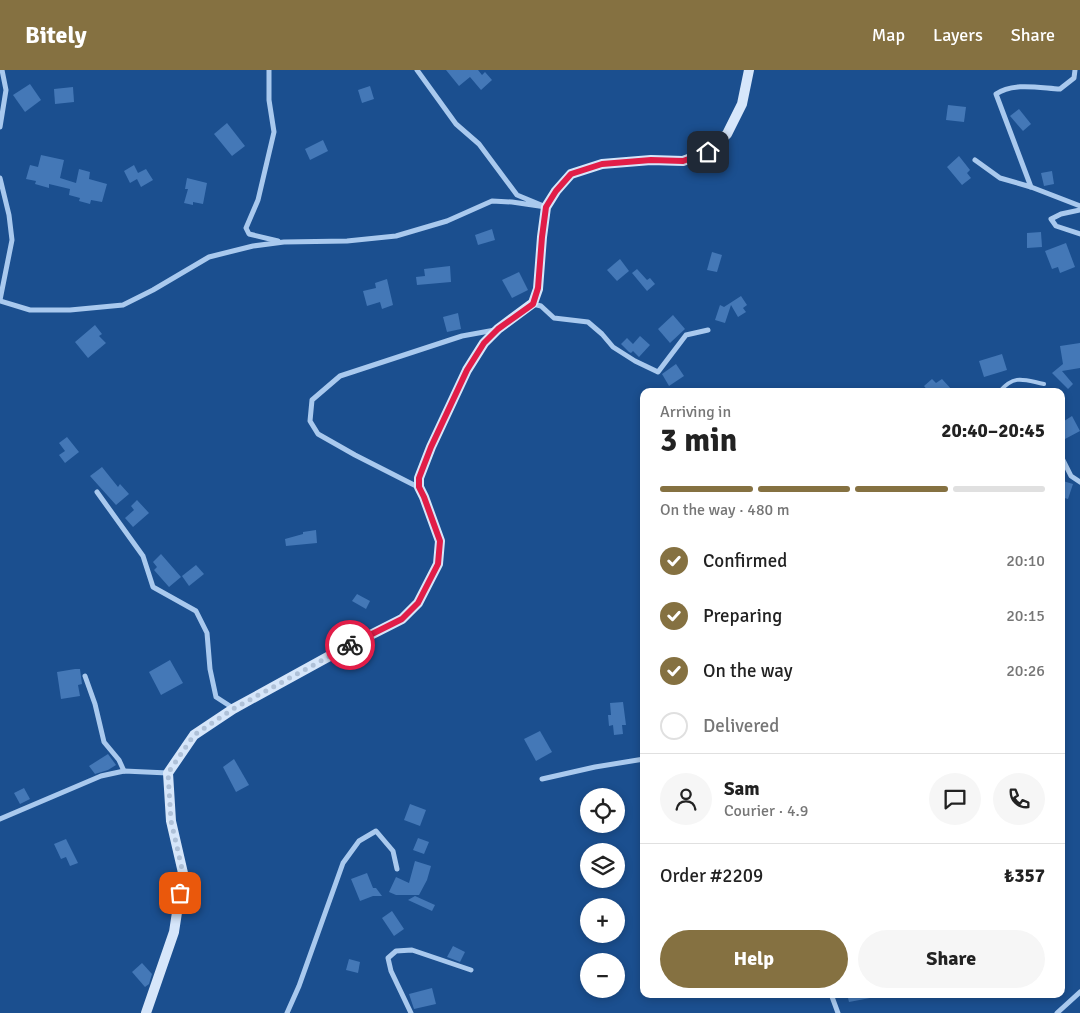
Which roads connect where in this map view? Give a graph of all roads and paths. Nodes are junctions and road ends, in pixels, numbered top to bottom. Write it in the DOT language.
graph roads {
  1 [pos="2,70"];
  2 [pos="269,70"];
  3 [pos="417,70"];
  4 [pos="750,70"];
  5 [pos="1075,70"];
  6 [pos="0,127"];
  7 [pos="975,160"];
  8 [pos="0,178"];
  9 [pos="1031,187"];
  10 [pos="546,207"];
  11 [pos="1080,208"];
  12 [pos="1080,234"];
  13 [pos="284,242"];
  14 [pos="0,301"];
  15 [pos="533,304"];
  16 [pos="498,329"];
  17 [pos="708,330"];
  18 [pos="1044,384"];
  19 [pos="1002,388"];
  20 [pos="1065,464"];
  21 [pos="1080,482"];
  22 [pos="419,487"];
  23 [pos="98,492"];
  24 [pos="85,676"];
  25 [pos="233,709"];
  26 [pos="640,760"];
  27 [pos="124,771"];
  28 [pos="168,773"];
  29 [pos="542,779"];
  30 [pos="0,819"];
  31 [pos="397,869"];
  32 [pos="471,970"];
  33 [pos="1080,992"];
  34 [pos="832,998"];
  35 [pos="146,1013"];
  36 [pos="286,1013"];
  37 [pos="411,1013"];
  38 [pos="838,1013"];
  39 [pos="1057,1013"];
  1 -- 6 [label="street"];
  2 -- 13 [label="street"];
  3 -- 10 [label="street"];
  4 -- 10 [label="street"];
  5 -- 9 [label="street"];
  7 -- 9 [label="street"];
  8 -- 14 [label="street"];
  9 -- 11 [label="street"];
  10 -- 13 [label="street"];
  10 -- 15 [label="street"];
  11 -- 12 [label="street"];
  13 -- 14 [label="street"];
  15 -- 16 [label="street"];
  15 -- 17 [label="street"];
  16 -- 22 [label="street"];
  16 -- 22 [label="street"];
  18 -- 19 [label="lane"];
  20 -- 21 [label="street"];
  22 -- 25 [label="street"];
  23 -- 25 [label="street"];
  24 -- 27 [label="street"];
  25 -- 28 [label="street"];
  26 -- 29 [label="street"];
  27 -- 28 [label="street"];
  27 -- 30 [label="street"];
  28 -- 35 [label="street"];
  31 -- 36 [label="street"];
  32 -- 37 [label="street"];
  33 -- 39 [label="street"];
  34 -- 38 [label="street"];
}
